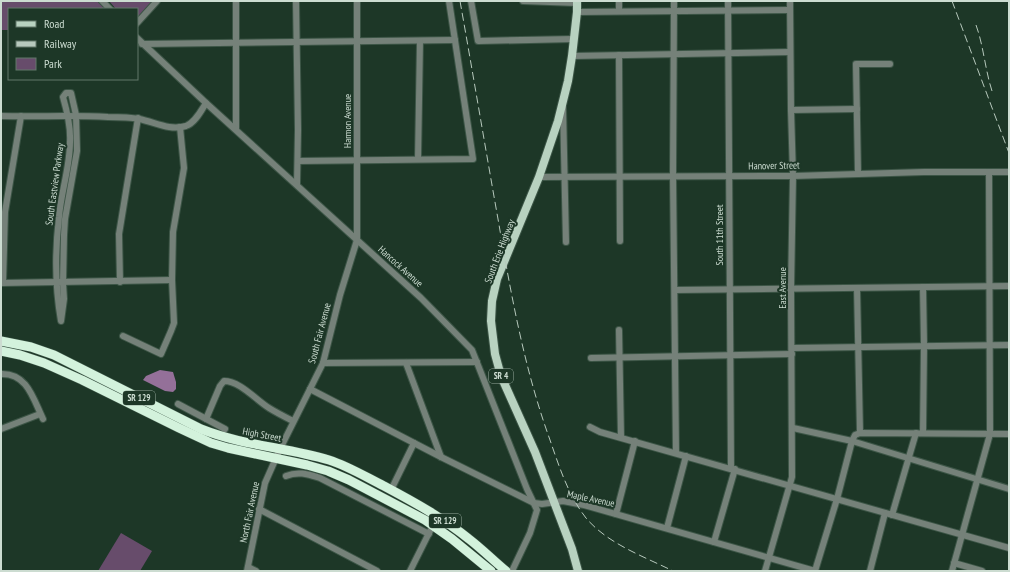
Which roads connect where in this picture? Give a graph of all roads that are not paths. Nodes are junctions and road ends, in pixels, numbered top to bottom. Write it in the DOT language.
graph roads {
  1 [pos="157,1"];
  2 [pos="236,1"];
  3 [pos="296,1"];
  4 [pos="357,1"];
  5 [pos="449,1"];
  6 [pos="471,1"];
  7 [pos="523,1"];
  8 [pos="619,1"];
  9 [pos="674,1"];
  10 [pos="728,1"];
  11 [pos="790,1"];
  12 [pos="577,5"];
  13 [pos="790,10"];
  14 [pos="619,11"];
  15 [pos="728,11"];
  16 [pos="674,12"];
  17 [pos="138,22"];
  18 [pos="138,39"];
  19 [pos="574,39"];
  20 [pos="455,40"];
  21 [pos="357,41"];
  22 [pos="420,41"];
  23 [pos="235,42"];
  24 [pos="296,42"];
  25 [pos="142,44"];
  26 [pos="790,52"];
  27 [pos="728,53"];
  28 [pos="619,54"];
  29 [pos="673,55"];
  30 [pos="572,56"];
  31 [pos="890,64"];
  32 [pos="563,101"];
  33 [pos="206,103"];
  34 [pos="857,109"];
  35 [pos="790,110"];
  36 [pos="68,115"];
  37 [pos="76,115"];
  38 [pos="1,116"];
  39 [pos="21,116"];
  40 [pos="138,118"];
  41 [pos="180,127"];
  42 [pos="236,129"];
  43 [pos="418,159"];
  44 [pos="358,160"];
  45 [pos="298,161"];
  46 [pos="989,172"];
  47 [pos="1009,172"];
  48 [pos="858,174"];
  49 [pos="620,176"];
  50 [pos="673,176"];
  51 [pos="730,176"];
  52 [pos="792,176"];
  53 [pos="538,177"];
  54 [pos="566,177"];
  55 [pos="297,184"];
  56 [pos="357,240"];
  57 [pos="620,241"];
  58 [pos="566,242"];
  59 [pos="172,280"];
  60 [pos="120,282"];
  61 [pos="2,283"];
  62 [pos="60,283"];
  63 [pos="989,286"];
  64 [pos="1009,286"];
  65 [pos="922,287"];
  66 [pos="857,288"];
  67 [pos="792,289"];
  68 [pos="675,290"];
  69 [pos="730,290"];
  70 [pos="619,330"];
  71 [pos="123,336"];
  72 [pos="1,341"];
  73 [pos="990,345"];
  74 [pos="1009,345"];
  75 [pos="924,346"];
  76 [pos="858,347"];
  77 [pos="1,351"];
  78 [pos="792,351"];
  79 [pos="730,355"];
  80 [pos="674,356"];
  81 [pos="619,357"];
  82 [pos="591,358"];
  83 [pos="477,362"];
  84 [pos="323,363"];
  85 [pos="406,363"];
  86 [pos="1,374"];
  87 [pos="310,389"];
  88 [pos="178,404"];
  89 [pos="206,419"];
  90 [pos="293,422"];
  91 [pos="590,427"];
  92 [pos="793,428"];
  93 [pos="1,429"];
  94 [pos="225,429"];
  95 [pos="860,432"];
  96 [pos="916,433"];
  97 [pos="923,433"];
  98 [pos="990,434"];
  99 [pos="1009,434"];
  100 [pos="620,437"];
  101 [pos="636,441"];
  102 [pos="852,442"];
  103 [pos="414,443"];
  104 [pos="280,449"];
  105 [pos="676,453"];
  106 [pos="686,456"];
  107 [pos="441,457"];
  108 [pos="275,459"];
  109 [pos="908,459"];
  110 [pos="733,469"];
  111 [pos="286,476"];
  112 [pos="978,480"];
  113 [pos="790,485"];
  114 [pos="527,489"];
  115 [pos="1009,489"];
  116 [pos="391,490"];
  117 [pos="519,497"];
  118 [pos="837,499"];
  119 [pos="555,502"];
  120 [pos="534,503"];
  121 [pos="259,509"];
  122 [pos="885,513"];
  123 [pos="616,514"];
  124 [pos="892,515"];
  125 [pos="433,526"];
  126 [pos="667,528"];
  127 [pos="428,534"];
  128 [pos="963,535"];
  129 [pos="714,542"];
  130 [pos="1009,548"];
  131 [pos="770,557"];
  132 [pos="954,563"];
  133 [pos="248,569"];
  134 [pos="256,571"];
  135 [pos="377,571"];
  136 [pos="410,571"];
  137 [pos="491,571"];
  138 [pos="506,571"];
  139 [pos="512,571"];
  140 [pos="578,571"];
  141 [pos="766,571"];
  142 [pos="815,571"];
  143 [pos="870,571"];
  144 [pos="952,571"];
  145 [pos="982,571"];
  1 -- 17 [label="street"];
  2 -- 23 [label="street"];
  3 -- 24 [label="street"];
  4 -- 21 [label="street, Harmon Avenue"];
  5 -- 20 [label="street"];
  6 -- 19 [label="street"];
  7 -- 12 [label="street"];
  8 -- 14 [label="street"];
  9 -- 16 [label="street"];
  10 -- 15 [label="street, South 11th Street"];
  11 -- 13 [label="street, East Avenue"];
  12 -- 14 [label="street"];
  12 -- 19 [label="main road, South Erie Highway / SR 4"];
  13 -- 15 [label="street"];
  13 -- 26 [label="street, East Avenue"];
  14 -- 16 [label="street"];
  15 -- 16 [label="street"];
  15 -- 27 [label="street, South 11th Street"];
  16 -- 29 [label="street"];
  18 -- 25 [label="street, Hancock Avenue"];
  19 -- 30 [label="main road, South Erie Highway / SR 4"];
  20 -- 22 [label="street"];
  20 -- 43 [label="street"];
  21 -- 22 [label="street"];
  21 -- 24 [label="street"];
  21 -- 44 [label="street, Harmon Avenue"];
  22 -- 43 [label="street"];
  23 -- 24 [label="street"];
  23 -- 25 [label="street"];
  23 -- 42 [label="street"];
  24 -- 45 [label="street"];
  25 -- 33 [label="street, Hancock Avenue"];
  26 -- 27 [label="street"];
  26 -- 35 [label="street, East Avenue"];
  27 -- 29 [label="street"];
  27 -- 51 [label="street, South 11th Street"];
  28 -- 29 [label="street"];
  28 -- 30 [label="street"];
  28 -- 49 [label="street"];
  29 -- 50 [label="street"];
  30 -- 32 [label="main road, South Erie Highway / SR 4"];
  31 -- 34 [label="street"];
  32 -- 53 [label="main road, South Erie Highway / SR 4"];
  32 -- 54 [label="street"];
  33 -- 41 [label="street"];
  33 -- 42 [label="street, Hancock Avenue"];
  34 -- 35 [label="street"];
  34 -- 48 [label="street"];
  35 -- 52 [label="street, East Avenue"];
  36 -- 37 [label="street"];
  36 -- 37 [label="street, South Eastview Parkway"];
  36 -- 39 [label="street"];
  36 -- 62 [label="street, South Eastview Parkway"];
  37 -- 40 [label="street"];
  37 -- 62 [label="street, South Eastview Parkway"];
  38 -- 39 [label="street"];
  39 -- 61 [label="street"];
  40 -- 41 [label="street"];
  40 -- 60 [label="street"];
  41 -- 59 [label="street"];
  42 -- 55 [label="street, Hancock Avenue"];
  43 -- 44 [label="street"];
  44 -- 45 [label="street"];
  44 -- 56 [label="street, Harmon Avenue"];
  45 -- 55 [label="street"];
  46 -- 47 [label="street, Hanover Street"];
  46 -- 48 [label="street, Hanover Street"];
  46 -- 63 [label="street"];
  48 -- 52 [label="street, Hanover Street"];
  49 -- 50 [label="street, Hanover Street"];
  49 -- 54 [label="street, Hanover Street"];
  49 -- 57 [label="street"];
  50 -- 51 [label="street, Hanover Street"];
  50 -- 68 [label="street"];
  51 -- 52 [label="street, Hanover Street"];
  51 -- 69 [label="street, South 11th Street"];
  52 -- 67 [label="street, East Avenue"];
  53 -- 54 [label="street, Hanover Street"];
  53 -- 119 [label="main road, South Erie Highway / SR 4"];
  54 -- 58 [label="street"];
  55 -- 56 [label="street, Hancock Avenue"];
  56 -- 83 [label="street, Hancock Avenue"];
  56 -- 84 [label="street, South Fair Avenue"];
  59 -- 60 [label="street"];
  59 -- 71 [label="street"];
  60 -- 62 [label="street"];
  61 -- 62 [label="street"];
  62 -- 62 [label="street, South Eastview Parkway"];
  63 -- 64 [label="street"];
  63 -- 65 [label="street"];
  63 -- 73 [label="street"];
  65 -- 66 [label="street"];
  65 -- 75 [label="street"];
  66 -- 67 [label="street"];
  66 -- 76 [label="street"];
  67 -- 69 [label="street"];
  67 -- 78 [label="street, East Avenue"];
  68 -- 69 [label="street"];
  68 -- 80 [label="street"];
  69 -- 79 [label="street, South 11th Street"];
  70 -- 81 [label="street"];
  72 -- 104 [label="highway, High Street / SR 129"];
  73 -- 74 [label="street"];
  73 -- 75 [label="street"];
  73 -- 98 [label="street"];
  75 -- 76 [label="street"];
  75 -- 97 [label="street"];
  76 -- 78 [label="street"];
  76 -- 95 [label="street"];
  77 -- 108 [label="highway, High Street / SR 129"];
  78 -- 79 [label="street"];
  78 -- 92 [label="street, East Avenue"];
  79 -- 80 [label="street"];
  79 -- 110 [label="street, South 11th Street"];
  80 -- 81 [label="street"];
  80 -- 105 [label="street"];
  81 -- 82 [label="street"];
  81 -- 100 [label="street"];
  83 -- 85 [label="street"];
  83 -- 114 [label="street, Hancock Avenue"];
  84 -- 85 [label="street"];
  84 -- 87 [label="street, South Fair Avenue"];
  85 -- 107 [label="street"];
  86 -- 93 [label="street"];
  87 -- 90 [label="street, South Fair Avenue"];
  87 -- 103 [label="street, Maple Avenue"];
  88 -- 89 [label="street"];
  89 -- 90 [label="street"];
  89 -- 94 [label="street"];
  90 -- 104 [label="street, South Fair Avenue"];
  91 -- 100 [label="street"];
  92 -- 102 [label="street"];
  92 -- 113 [label="street, East Avenue"];
  95 -- 96 [label="street"];
  95 -- 102 [label="street"];
  96 -- 97 [label="street"];
  96 -- 109 [label="street"];
  97 -- 98 [label="street"];
  98 -- 99 [label="street"];
  98 -- 112 [label="street"];
  100 -- 101 [label="street"];
  101 -- 105 [label="street"];
  101 -- 123 [label="street"];
  102 -- 109 [label="street"];
  102 -- 118 [label="street"];
  103 -- 107 [label="street, Maple Avenue"];
  103 -- 116 [label="street"];
  104 -- 108 [label="street, North Fair Avenue"];
  104 -- 116 [label="highway, High Street / SR 129"];
  105 -- 106 [label="street"];
  106 -- 110 [label="street"];
  106 -- 126 [label="street"];
  107 -- 117 [label="street, Maple Avenue"];
  108 -- 121 [label="street, North Fair Avenue"];
  108 -- 125 [label="highway, High Street / SR 129"];
  109 -- 112 [label="street"];
  109 -- 124 [label="street"];
  110 -- 113 [label="street"];
  110 -- 129 [label="street, South 11th Street"];
  111 -- 127 [label="street"];
  112 -- 115 [label="street"];
  112 -- 128 [label="street"];
  113 -- 118 [label="street"];
  113 -- 131 [label="street, East Avenue"];
  114 -- 117 [label="street"];
  114 -- 120 [label="street, Hancock Avenue"];
  116 -- 138 [label="highway, High Street / SR 129"];
  117 -- 120 [label="street, Maple Avenue"];
  118 -- 122 [label="street"];
  118 -- 142 [label="street"];
  119 -- 120 [label="street, Maple Avenue"];
  119 -- 123 [label="street, Maple Avenue"];
  119 -- 140 [label="main road, South Erie Highway / SR 4"];
  120 -- 139 [label="street, Hancock Avenue"];
  121 -- 133 [label="street, North Fair Avenue"];
  121 -- 135 [label="street"];
  122 -- 124 [label="street"];
  122 -- 143 [label="street"];
  123 -- 126 [label="street, Maple Avenue"];
  124 -- 128 [label="street"];
  125 -- 127 [label="street"];
  125 -- 137 [label="highway, High Street / SR 129"];
  126 -- 129 [label="street, Maple Avenue"];
  127 -- 136 [label="street"];
  128 -- 130 [label="street"];
  128 -- 132 [label="street"];
  129 -- 131 [label="street, Maple Avenue"];
  131 -- 141 [label="street, East Avenue"];
  131 -- 142 [label="street, Maple Avenue"];
  132 -- 144 [label="street"];
  132 -- 145 [label="street"];
  133 -- 134 [label="street"];
}
